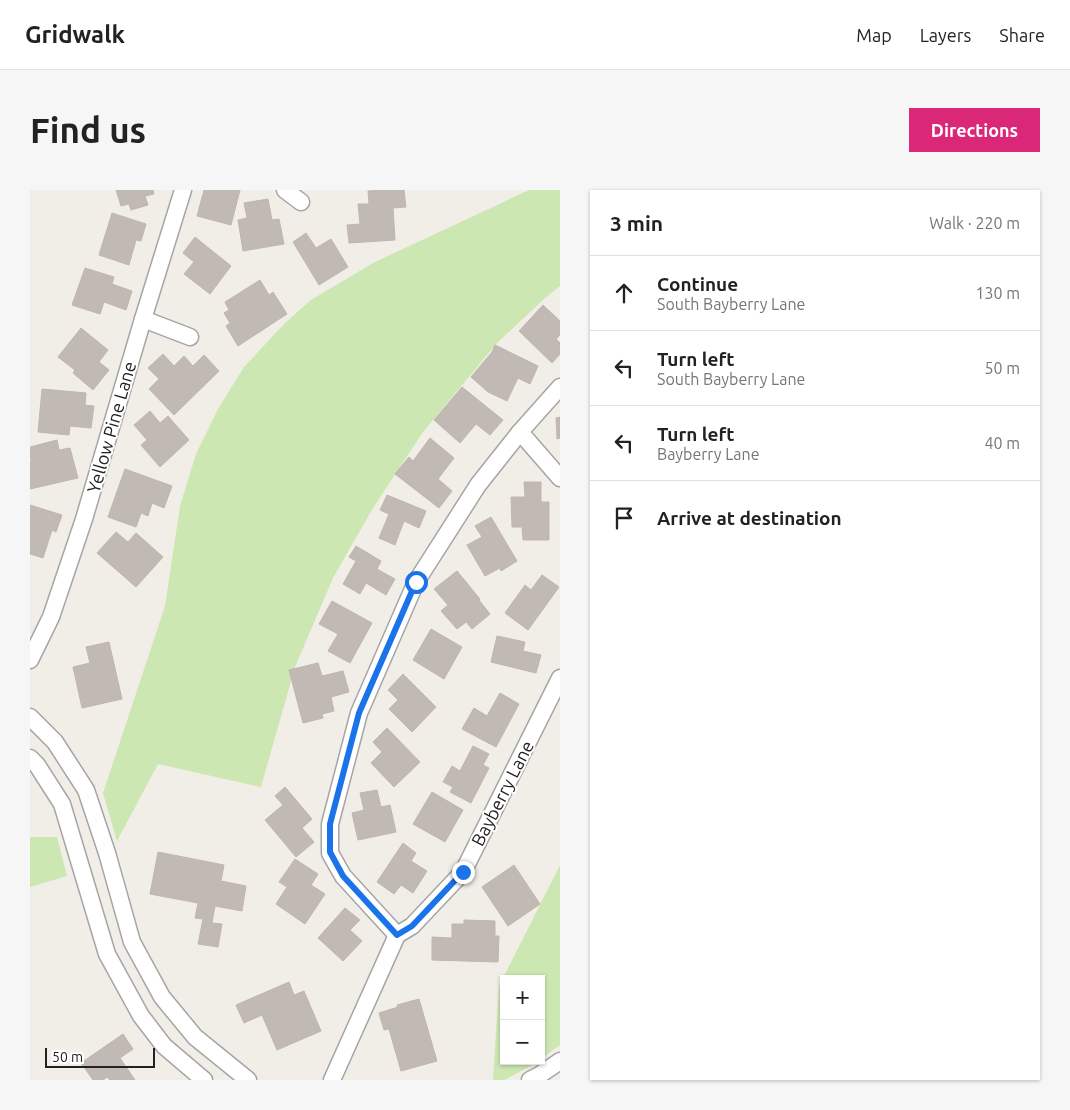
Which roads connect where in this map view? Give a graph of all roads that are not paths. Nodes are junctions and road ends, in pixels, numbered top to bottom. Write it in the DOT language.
graph roads {
  1 [pos="183,190"];
  2 [pos="285,190"];
  3 [pos="302,202"];
  4 [pos="143,319"];
  5 [pos="190,337"];
  6 [pos="560,387"];
  7 [pos="520,432"];
  8 [pos="560,478"];
  9 [pos="30,660"];
  10 [pos="560,678"];
  11 [pos="30,717"];
  12 [pos="30,758"];
  13 [pos="397,935"];
  14 [pos="560,1061"];
  15 [pos="204,1080"];
  16 [pos="248,1080"];
  17 [pos="332,1080"];
  18 [pos="530,1080"];
  1 -- 4 [label="street, Yellow Pine Lane"];
  2 -- 3 [label="street"];
  4 -- 5 [label="street"];
  4 -- 9 [label="street, Yellow Pine Lane"];
  6 -- 7 [label="street"];
  7 -- 8 [label="street"];
  7 -- 13 [label="street"];
  10 -- 13 [label="street, Bayberry Lane"];
  11 -- 16 [label="street"];
  12 -- 15 [label="street"];
  13 -- 17 [label="street"];
  14 -- 18 [label="street"];
}
